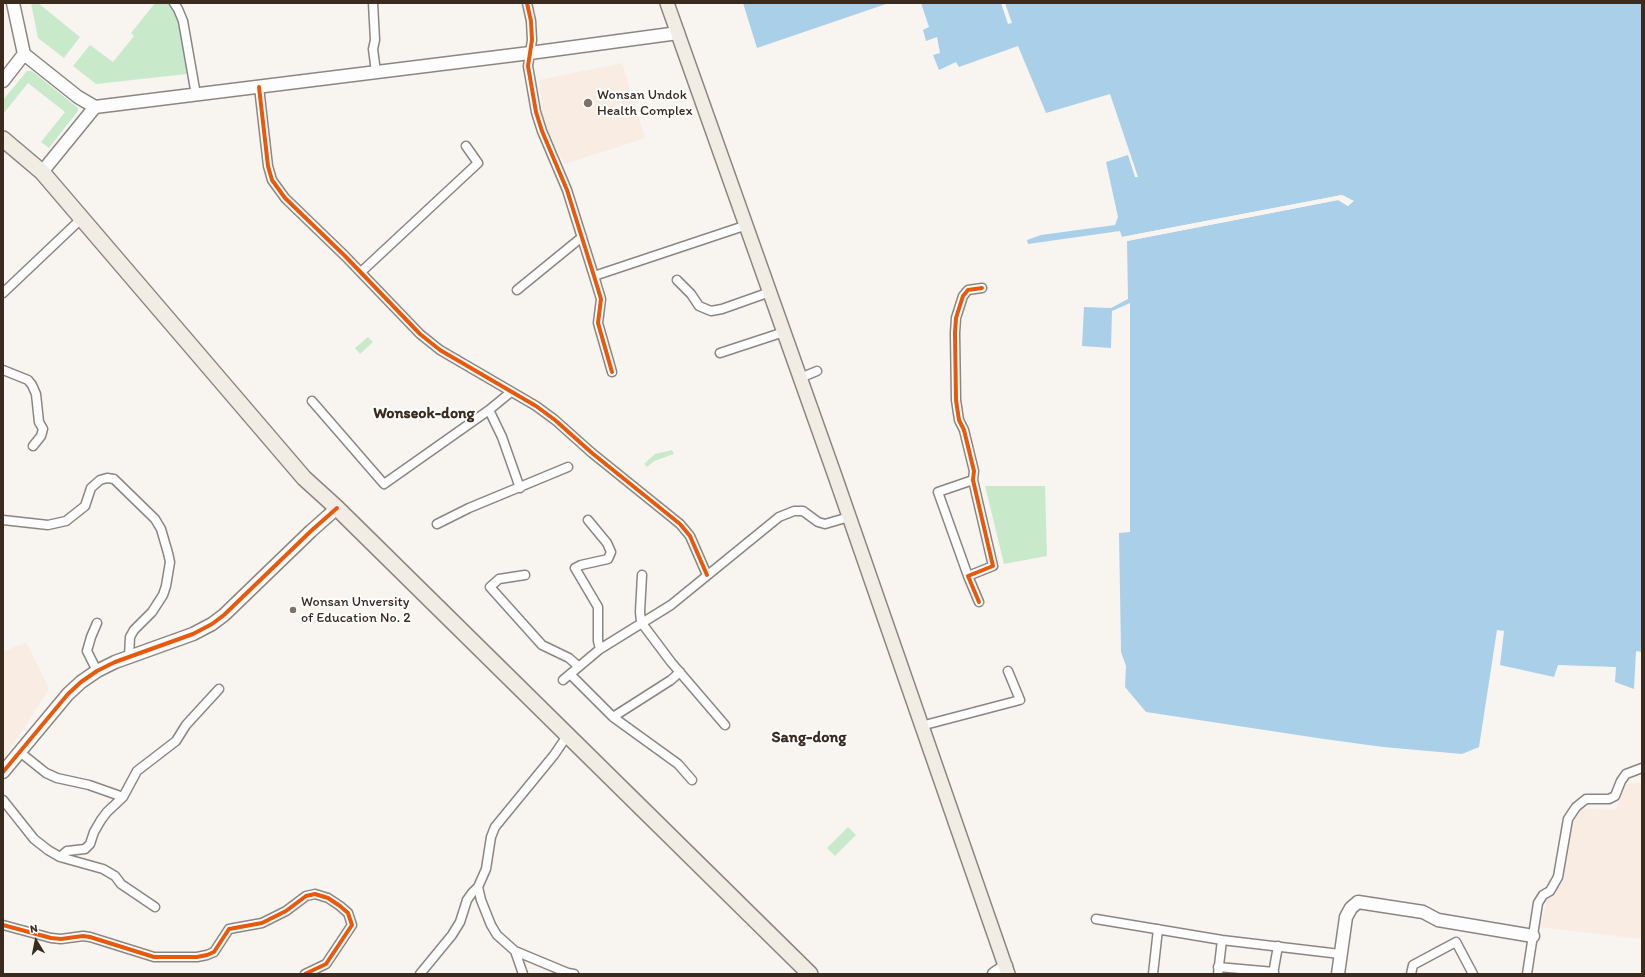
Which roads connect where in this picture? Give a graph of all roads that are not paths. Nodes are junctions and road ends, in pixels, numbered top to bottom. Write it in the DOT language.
graph roads {
  1 [pos="13,3"];
  2 [pos="174,3"];
  3 [pos="374,3"];
  4 [pos="527,3"];
  5 [pos="667,3"];
  6 [pos="678,33"];
  7 [pos="530,53"];
  8 [pos="24,54"];
  9 [pos="376,72"];
  10 [pos="3,81"];
  11 [pos="259,87"];
  12 [pos="196,95"];
  13 [pos="95,107"];
  14 [pos="3,139"];
  15 [pos="466,146"];
  16 [pos="42,172"];
  17 [pos="81,219"];
  18 [pos="747,225"];
  19 [pos="582,236"];
  20 [pos="361,272"];
  21 [pos="594,276"];
  22 [pos="677,280"];
  23 [pos="982,288"];
  24 [pos="517,290"];
  25 [pos="770,292"];
  26 [pos="3,293"];
  27 [pos="784,332"];
  28 [pos="720,353"];
  29 [pos="3,370"];
  30 [pos="817,371"];
  31 [pos="612,372"];
  32 [pos="800,378"];
  33 [pos="511,392"];
  34 [pos="312,401"];
  35 [pos="489,410"];
  36 [pos="33,446"];
  37 [pos="568,467"];
  38 [pos="973,480"];
  39 [pos="520,488"];
  40 [pos="337,508"];
  41 [pos="849,517"];
  42 [pos="3,520"];
  43 [pos="588,520"];
  44 [pos="437,524"];
  45 [pos="525,575"];
  46 [pos="642,575"];
  47 [pos="707,575"];
  48 [pos="968,576"];
  49 [pos="979,602"];
  50 [pos="641,622"];
  51 [pos="97,623"];
  52 [pos="600,649"];
  53 [pos="129,657"];
  54 [pos="578,666"];
  55 [pos="97,671"];
  56 [pos="1008,671"];
  57 [pos="680,672"];
  58 [pos="570,674"];
  59 [pos="563,680"];
  60 [pos="219,689"];
  61 [pos="613,717"];
  62 [pos="725,725"];
  63 [pos="921,726"];
  64 [pos="566,736"];
  65 [pos="21,753"];
  66 [pos="1642,768"];
  67 [pos="3,772"];
  68 [pos="692,780"];
  69 [pos="123,797"];
  70 [pos="3,800"];
  71 [pos="60,857"];
  72 [pos="478,886"];
  73 [pos="155,907"];
  74 [pos="1096,919"];
  75 [pos="3,925"];
  76 [pos="1158,929"];
  77 [pos="1533,936"];
  78 [pos="1222,940"];
  79 [pos="1278,946"];
  80 [pos="515,951"];
  81 [pos="1340,954"];
  82 [pos="1007,970"];
  83 [pos="1218,971"];
  84 [pos="1274,973"];
  85 [pos="305,974"];
  86 [pos="420,974"];
  87 [pos="523,974"];
  88 [pos="574,974"];
  89 [pos="810,974"];
  90 [pos="994,974"];
  91 [pos="1153,974"];
  92 [pos="1338,974"];
  93 [pos="1411,974"];
  94 [pos="1473,974"];
  95 [pos="1527,974"];
  1 -- 8 [label="main road"];
  2 -- 12 [label="street"];
  3 -- 9 [label="street"];
  4 -- 7 [label="street"];
  5 -- 6 [label="main road"];
  6 -- 7 [label="main road"];
  6 -- 18 [label="main road"];
  7 -- 9 [label="main road"];
  7 -- 19 [label="street"];
  8 -- 10 [label="main road"];
  8 -- 13 [label="main road"];
  9 -- 11 [label="main road"];
  11 -- 12 [label="main road"];
  11 -- 20 [label="street"];
  12 -- 13 [label="main road"];
  13 -- 16 [label="main road"];
  14 -- 16 [label="highway"];
  15 -- 20 [label="street"];
  16 -- 17 [label="highway"];
  17 -- 26 [label="street"];
  17 -- 40 [label="highway"];
  18 -- 21 [label="street"];
  18 -- 25 [label="main road"];
  19 -- 21 [label="street"];
  19 -- 24 [label="street"];
  20 -- 33 [label="street"];
  21 -- 31 [label="street"];
  22 -- 25 [label="street"];
  23 -- 38 [label="street"];
  25 -- 27 [label="main road"];
  27 -- 28 [label="street"];
  27 -- 32 [label="main road"];
  29 -- 36 [label="street"];
  30 -- 32 [label="street"];
  32 -- 41 [label="main road"];
  33 -- 35 [label="street"];
  33 -- 47 [label="street"];
  34 -- 35 [label="street"];
  35 -- 39 [label="street"];
  37 -- 39 [label="street"];
  38 -- 48 [label="street"];
  38 -- 48 [label="street"];
  39 -- 44 [label="street"];
  40 -- 53 [label="main road"];
  40 -- 64 [label="highway"];
  41 -- 47 [label="street"];
  41 -- 63 [label="main road"];
  42 -- 53 [label="street"];
  43 -- 52 [label="street"];
  45 -- 54 [label="street"];
  46 -- 50 [label="street"];
  47 -- 50 [label="street"];
  48 -- 49 [label="street"];
  50 -- 52 [label="street"];
  50 -- 57 [label="street"];
  51 -- 55 [label="street"];
  52 -- 54 [label="street"];
  53 -- 55 [label="main road"];
  54 -- 58 [label="street"];
  55 -- 65 [label="main road"];
  56 -- 63 [label="street"];
  57 -- 61 [label="street"];
  57 -- 62 [label="street"];
  58 -- 59 [label="street"];
  58 -- 61 [label="street"];
  60 -- 69 [label="street"];
  61 -- 68 [label="street"];
  63 -- 82 [label="main road"];
  64 -- 72 [label="street"];
  64 -- 89 [label="highway"];
  65 -- 67 [label="main road"];
  65 -- 69 [label="street"];
  66 -- 77 [label="street"];
  69 -- 71 [label="street"];
  70 -- 71 [label="street"];
  71 -- 73 [label="street"];
  72 -- 80 [label="street"];
  72 -- 86 [label="street"];
  74 -- 76 [label="street"];
  75 -- 85 [label="street"];
  76 -- 78 [label="street"];
  76 -- 91 [label="street"];
  77 -- 81 [label="main road"];
  77 -- 95 [label="street"];
  78 -- 79 [label="street"];
  78 -- 83 [label="street"];
  79 -- 81 [label="street"];
  79 -- 84 [label="street"];
  80 -- 87 [label="street"];
  80 -- 88 [label="street"];
  81 -- 92 [label="main road"];
  82 -- 90 [label="main road"];
  83 -- 84 [label="street"];
  93 -- 94 [label="street"];
}
